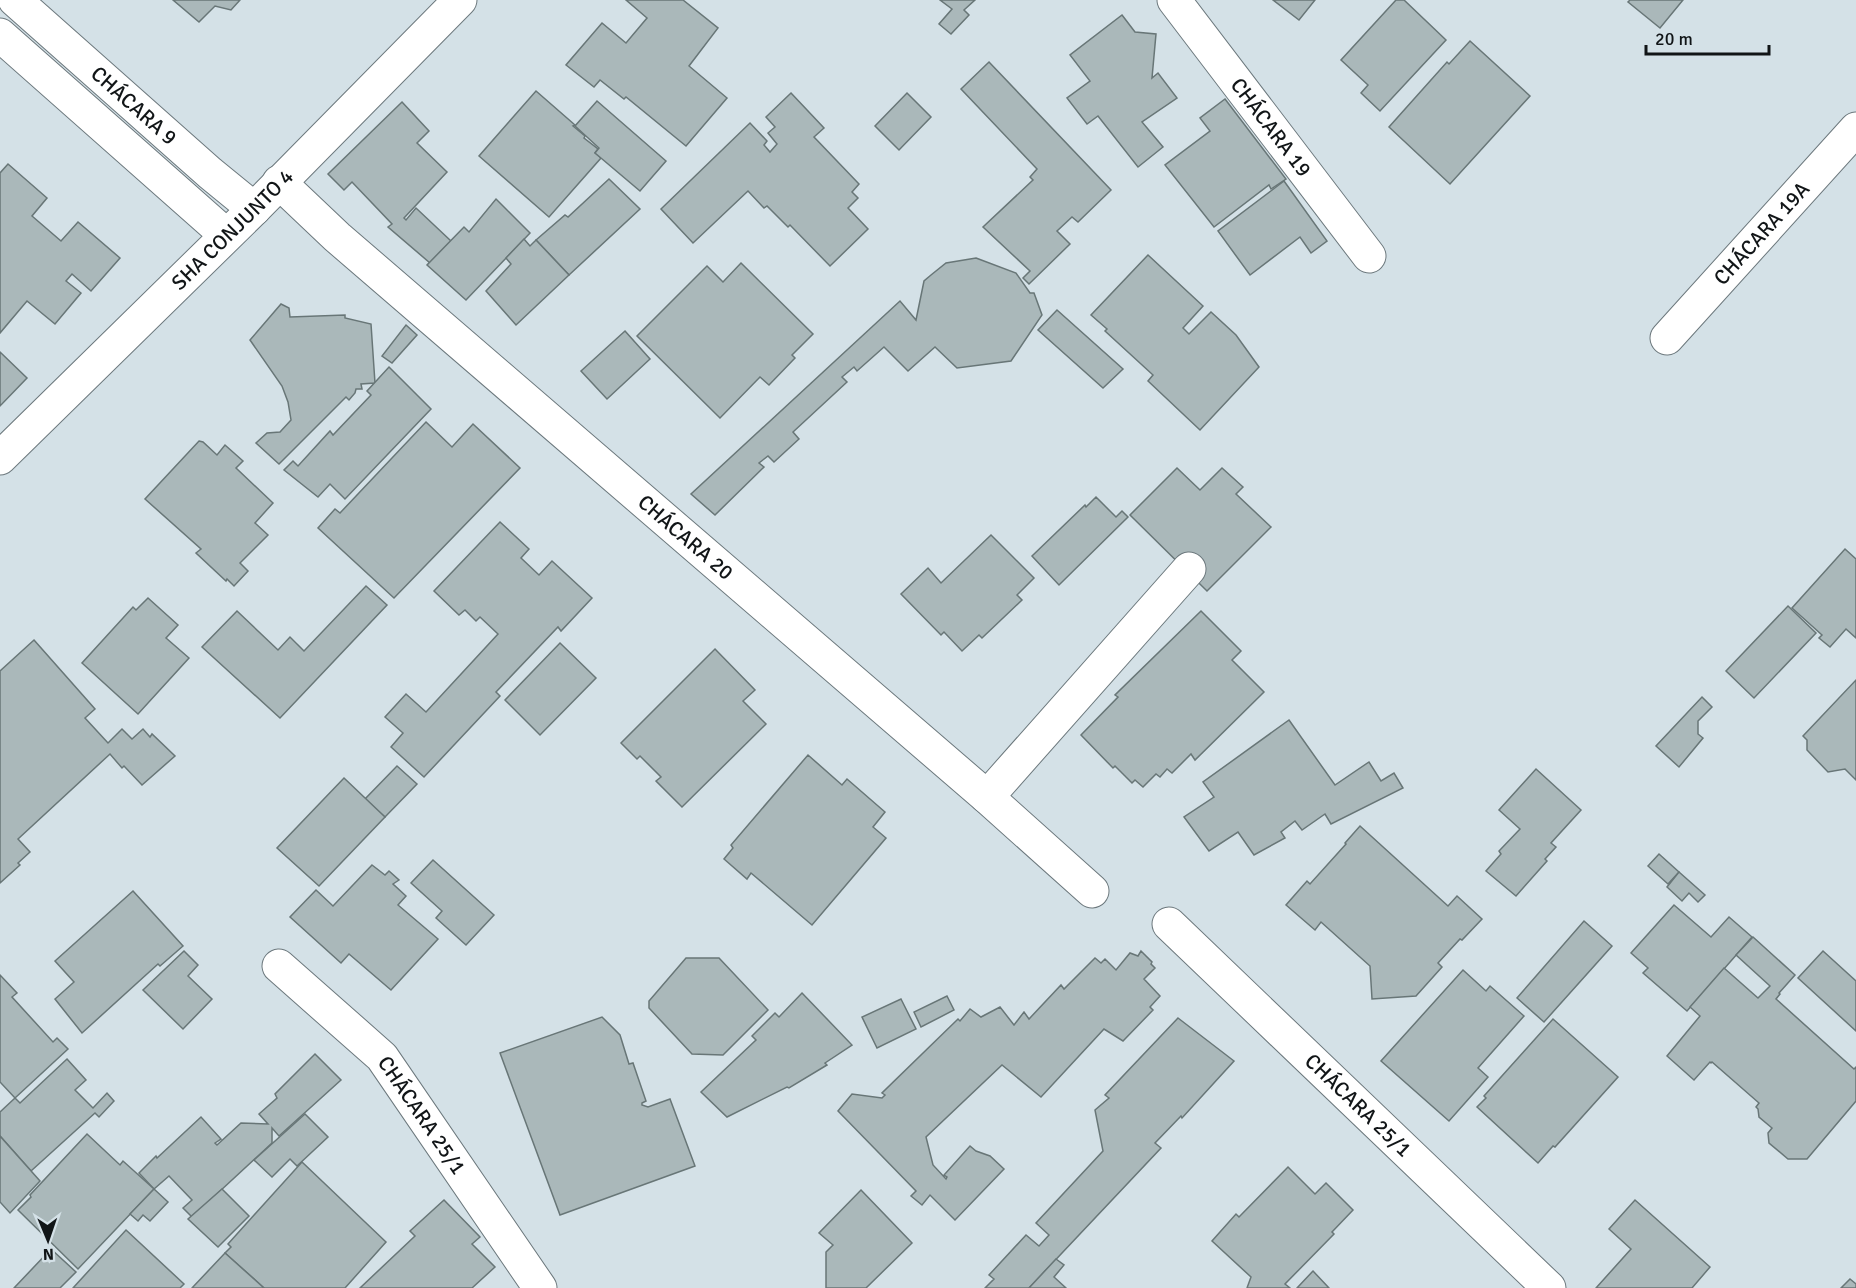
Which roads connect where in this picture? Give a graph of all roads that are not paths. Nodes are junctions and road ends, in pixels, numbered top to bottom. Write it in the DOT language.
graph roads {
  1 [pos="15,0"];
  2 [pos="460,0"];
  3 [pos="1174,0"];
  4 [pos="0,35"];
  5 [pos="1856,129"];
  6 [pos="279,182"];
  7 [pos="254,208"];
  8 [pos="226,235"];
  9 [pos="1369,256"];
  10 [pos="1667,338"];
  11 [pos="0,458"];
  12 [pos="1189,569"];
  13 [pos="987,797"];
  14 [pos="1092,891"];
  15 [pos="1169,924"];
  16 [pos="279,966"];
  17 [pos="540,1288"];
  18 [pos="1549,1288"];
  1 -- 7 [label="street, CHÁCARA 9"];
  2 -- 6 [label="street, SHA CONJUNTO 4"];
  3 -- 9 [label="street, CHÁCARA 19"];
  4 -- 8 [label="street"];
  5 -- 10 [label="street, CHÁCARA 19A"];
  6 -- 7 [label="street, SHA CONJUNTO 4"];
  6 -- 13 [label="street, CHÁCARA 20"];
  7 -- 8 [label="street, SHA CONJUNTO 4"];
  8 -- 11 [label="street, SHA CONJUNTO 4"];
  12 -- 13 [label="street"];
  13 -- 14 [label="street, CHÁCARA 20"];
  15 -- 18 [label="street, CHÁCARA 25/1"];
  16 -- 17 [label="street, CHÁCARA 25/1"];
}
